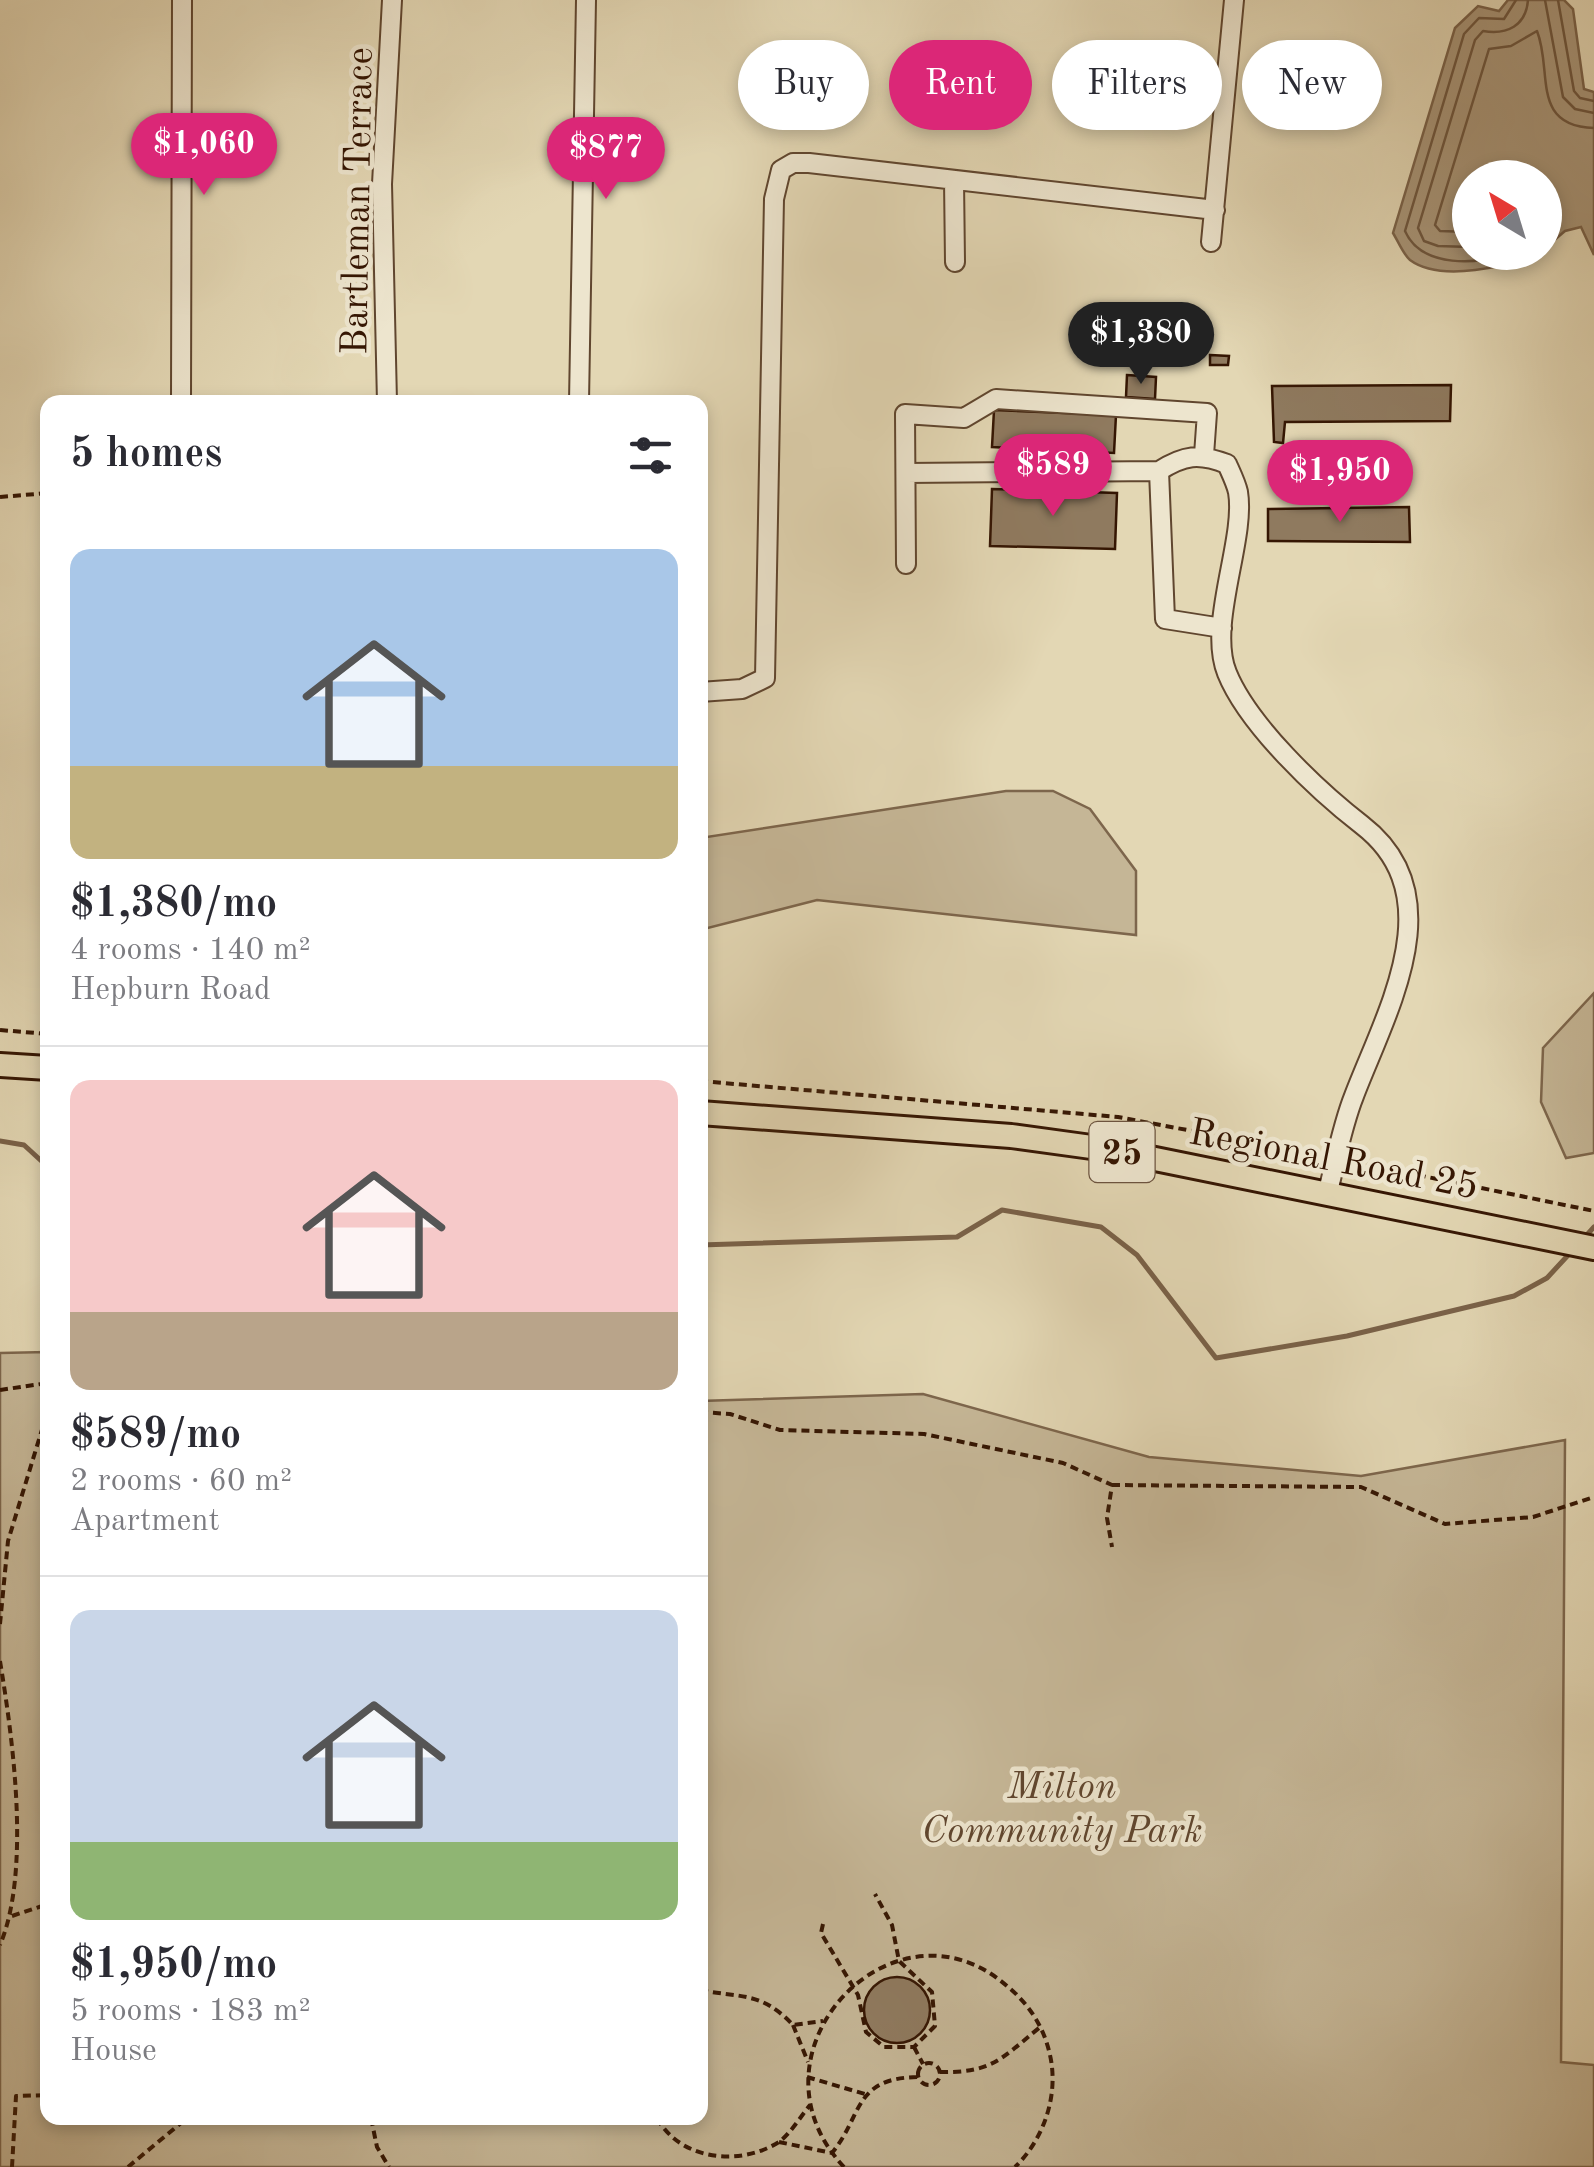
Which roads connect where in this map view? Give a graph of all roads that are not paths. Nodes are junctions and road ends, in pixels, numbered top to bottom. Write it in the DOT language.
graph roads {
  1 [pos="182,0"];
  2 [pos="392,0"];
  3 [pos="586,0"];
  4 [pos="1234,0"];
  5 [pos="954,180"];
  6 [pos="1215,210"];
  7 [pos="1211,242"];
  8 [pos="955,262"];
  9 [pos="181,395"];
  10 [pos="387,395"];
  11 [pos="579,395"];
  12 [pos="1204,455"];
  13 [pos="1158,471"];
  14 [pos="906,473"];
  15 [pos="906,564"];
  16 [pos="1222,628"];
  17 [pos="708,691"];
  18 [pos="0,1064"];
  19 [pos="40,1067"];
  20 [pos="708,1115"];
  21 [pos="1328,1191"];
  22 [pos="1594,1248"];
  1 -- 9 [label="street"];
  2 -- 10 [label="street, Bartleman Terrace"];
  3 -- 11 [label="street"];
  4 -- 6 [label="street"];
  5 -- 6 [label="street"];
  5 -- 8 [label="street"];
  5 -- 17 [label="street"];
  6 -- 7 [label="street"];
  12 -- 13 [label="street"];
  12 -- 14 [label="street"];
  12 -- 16 [label="street"];
  13 -- 14 [label="street"];
  13 -- 16 [label="street"];
  14 -- 15 [label="street"];
  16 -- 21 [label="street"];
  18 -- 19 [label="main road"];
  20 -- 21 [label="main road, Regional Road 25 / 25"];
  21 -- 22 [label="main road, Regional Road 25 / 25"];
}
